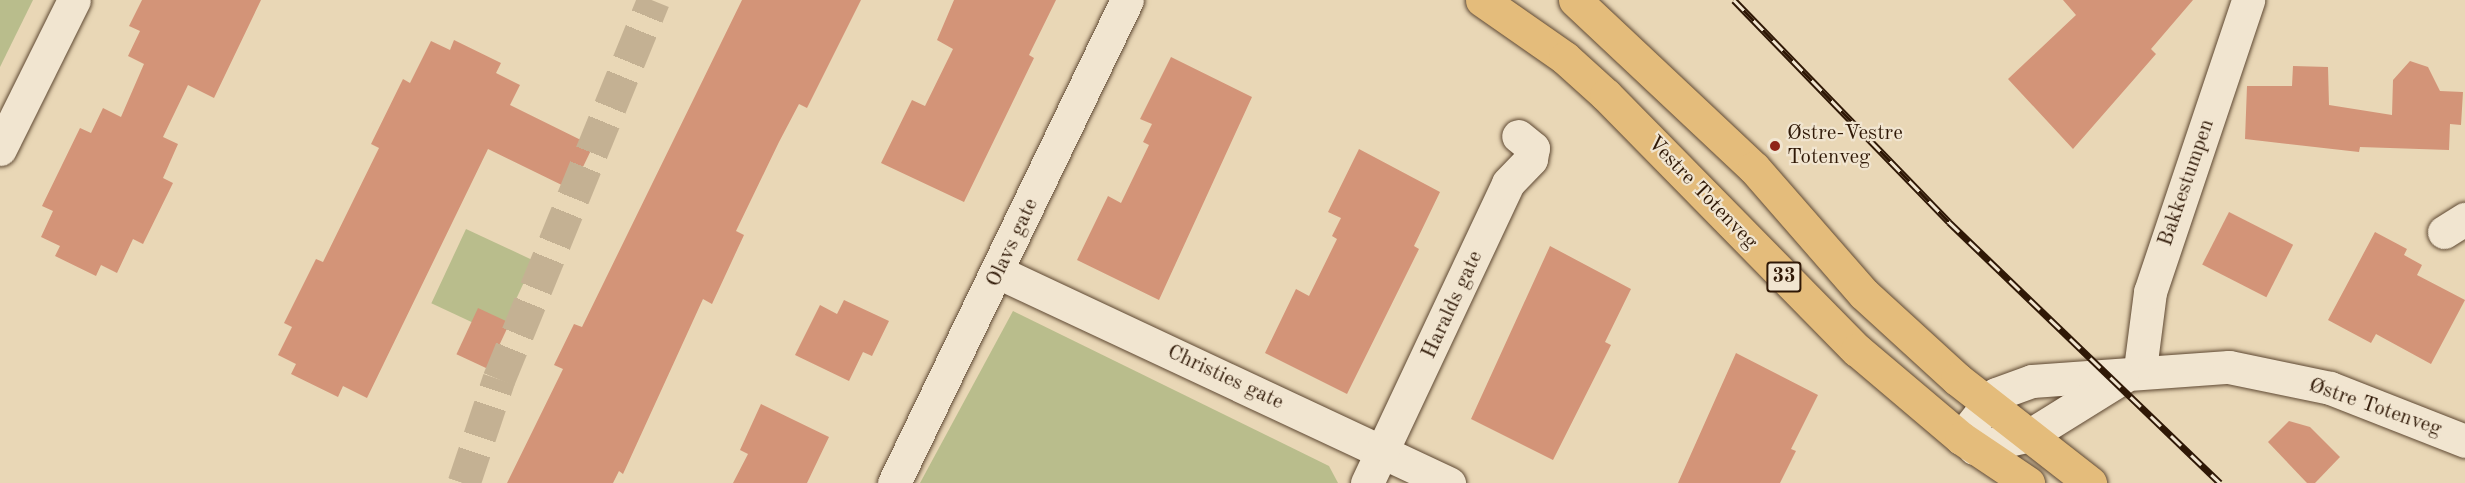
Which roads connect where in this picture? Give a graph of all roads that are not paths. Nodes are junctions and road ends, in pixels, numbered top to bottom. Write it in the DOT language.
graph roads {
  1 [pos="74,0"];
  2 [pos="1127,0"];
  3 [pos="1482,0"];
  4 [pos="1575,0"];
  5 [pos="2248,0"];
  6 [pos="1518,136"];
  7 [pos="0,149"];
  8 [pos="1000,273"];
  9 [pos="2140,369"];
  10 [pos="1989,403"];
  11 [pos="2030,435"];
  12 [pos="2465,441"];
  13 [pos="1967,443"];
  14 [pos="1383,451"];
  15 [pos="894,483"];
  16 [pos="1367,483"];
  17 [pos="1449,483"];
  18 [pos="2028,483"];
  19 [pos="2090,483"];
  1 -- 7 [label="street"];
  2 -- 8 [label="street, Olavs gate"];
  3 -- 13 [label="main road, Vestre Totenveg / 33"];
  4 -- 10 [label="main road, 33"];
  5 -- 9 [label="street, Bakkestumpen"];
  6 -- 14 [label="street, Haralds gate"];
  8 -- 14 [label="street, Christies gate"];
  8 -- 15 [label="street, Olavs gate"];
  9 -- 10 [label="street, Østre Totenveg"];
  9 -- 11 [label="street, Østre Totenveg"];
  9 -- 12 [label="street, Østre Totenveg"];
  10 -- 11 [label="main road, 33"];
  10 -- 13 [label="street, Østre Totenveg"];
  11 -- 13 [label="street, Østre Totenveg"];
  11 -- 19 [label="main road, 33"];
  13 -- 18 [label="main road, Vestre Totenveg / 33"];
  14 -- 16 [label="street, Haralds gate"];
  14 -- 17 [label="street, Christies gate"];
}
